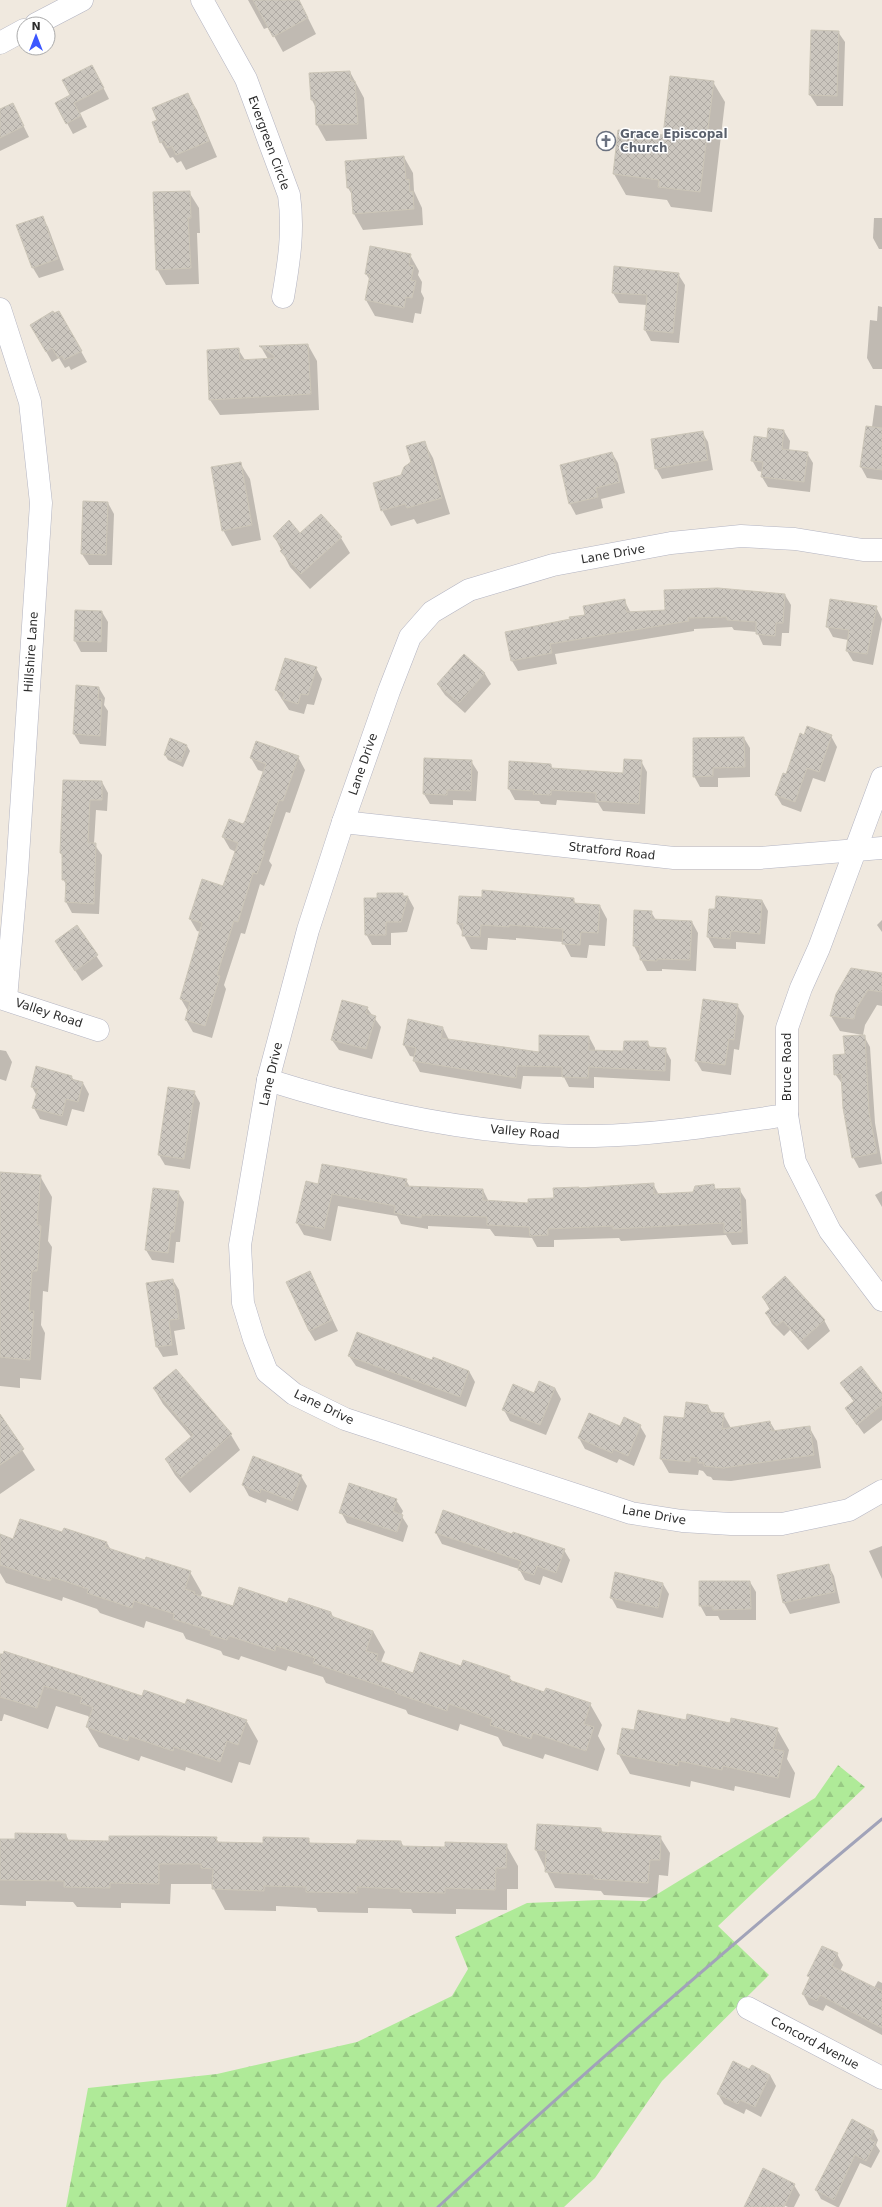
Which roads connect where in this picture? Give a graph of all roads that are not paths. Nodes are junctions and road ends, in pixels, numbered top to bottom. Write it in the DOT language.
graph roads {
  1 [pos="82,0"];
  2 [pos="202,0"];
  3 [pos="51,16"];
  4 [pos="16,34"];
  5 [pos="0,43"];
  6 [pos="284,297"];
  7 [pos="0,310"];
  8 [pos="882,550"];
  9 [pos="882,778"];
  10 [pos="343,822"];
  11 [pos="882,848"];
  12 [pos="854,851"];
  13 [pos="3,998"];
  14 [pos="98,1030"];
  15 [pos="268,1080"];
  16 [pos="787,1115"];
  17 [pos="882,1300"];
  18 [pos="882,1491"];
  19 [pos="748,2008"];
  20 [pos="882,2078"];
  1 -- 3 [label="street"];
  2 -- 6 [label="street, Evergreen Circle"];
  4 -- 5 [label="street"];
  7 -- 13 [label="street, Hillshire Lane"];
  8 -- 10 [label="street, Lane Drive"];
  9 -- 12 [label="street, Bruce Road"];
  10 -- 12 [label="street, Stratford Road"];
  10 -- 15 [label="street, Lane Drive"];
  11 -- 12 [label="street, Stratford Road"];
  12 -- 16 [label="street, Bruce Road"];
  13 -- 14 [label="street, Valley Road"];
  15 -- 16 [label="street, Valley Road"];
  15 -- 18 [label="street, Lane Drive"];
  16 -- 17 [label="street, Bruce Road"];
  19 -- 20 [label="street, Concord Avenue"];
}
